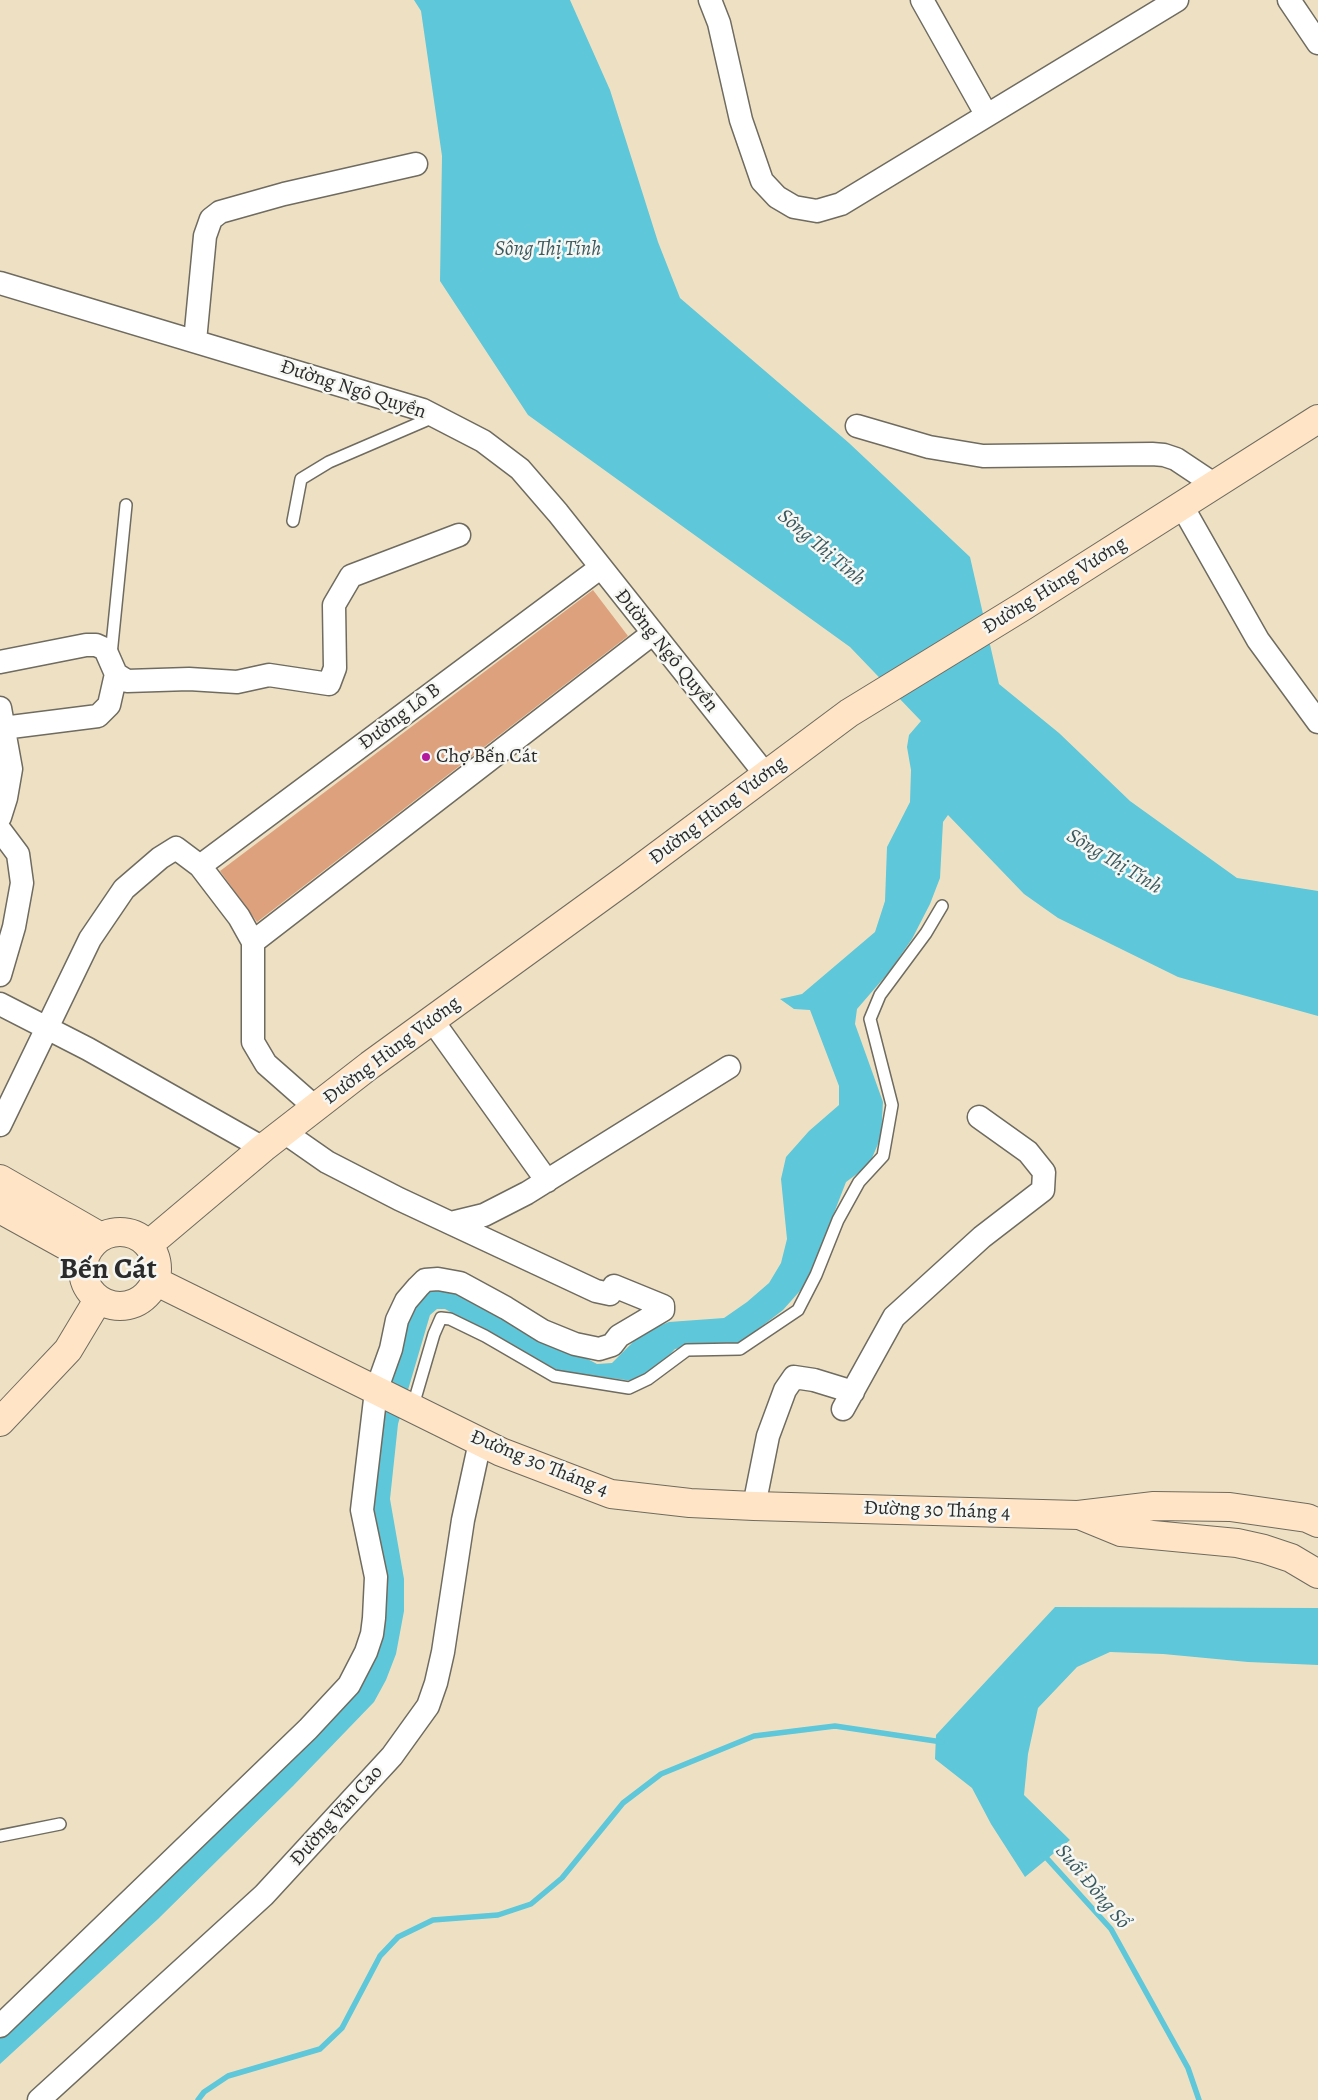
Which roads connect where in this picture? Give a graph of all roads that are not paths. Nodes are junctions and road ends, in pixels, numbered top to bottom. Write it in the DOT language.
graph roads {
  1 [pos="710,0"];
  2 [pos="922,0"];
  3 [pos="1177,0"];
  4 [pos="1289,0"];
  5 [pos="1318,43"];
  6 [pos="986,114"];
  7 [pos="416,164"];
  8 [pos="0,283"];
  9 [pos="195,341"];
  10 [pos="436,416"];
  11 [pos="1318,419"];
  12 [pos="857,426"];
  13 [pos="1215,485"];
  14 [pos="126,505"];
  15 [pos="1182,506"];
  16 [pos="293,521"];
  17 [pos="459,535"];
  18 [pos="600,568"];
  19 [pos="652,634"];
  20 [pos="0,662"];
  21 [pos="113,668"];
  22 [pos="2,718"];
  23 [pos="1318,722"];
  24 [pos="766,775"];
  25 [pos="0,817"];
  26 [pos="0,830"];
  27 [pos="200,866"];
  28 [pos="942,906"];
  29 [pos="253,942"];
  30 [pos="0,975"];
  31 [pos="1,1007"];
  32 [pos="432,1020"];
  33 [pos="48,1027"];
  34 [pos="729,1067"];
  35 [pos="316,1108"];
  36 [pos="979,1117"];
  37 [pos="0,1125"];
  38 [pos="284,1132"];
  39 [pos="263,1148"];
  40 [pos="0,1179"];
  41 [pos="547,1181"];
  42 [pos="0,1209"];
  43 [pos="44,1219"];
  44 [pos="451,1223"];
  45 [pos="148,1245"];
  46 [pos="93,1246"];
  47 [pos="155,1281"];
  48 [pos="98,1300"];
  49 [pos="378,1391"];
  50 [pos="410,1408"];
  51 [pos="0,1422"];
  52 [pos="480,1442"];
  53 [pos="754,1506"];
  54 [pos="1078,1515"];
  55 [pos="1318,1523"];
  56 [pos="1318,1574"];
  57 [pos="60,1824"];
  58 [pos="0,1836"];
  59 [pos="0,2026"];
  60 [pos="39,2100"];
  1 -- 6 [label="street"];
  2 -- 6 [label="street"];
  3 -- 6 [label="street"];
  4 -- 5 [label="street"];
  7 -- 9 [label="street"];
  8 -- 9 [label="street, Đường Ngô Quyền"];
  9 -- 10 [label="street, Đường Ngô Quyền"];
  10 -- 16 [label="lane"];
  10 -- 18 [label="street, Đường Ngô Quyền"];
  11 -- 13 [label="main road, Đường Hùng Vương"];
  12 -- 13 [label="street"];
  13 -- 15 [label="main road, Đường Hùng Vương"];
  14 -- 21 [label="lane"];
  15 -- 23 [label="street"];
  15 -- 24 [label="main road, Đường Hùng Vương"];
  17 -- 21 [label="street"];
  18 -- 19 [label="street, Đường Ngô Quyền"];
  18 -- 27 [label="street, Đường Lô B"];
  19 -- 24 [label="street, Đường Ngô Quyền"];
  19 -- 29 [label="street"];
  20 -- 21 [label="street"];
  21 -- 22 [label="street"];
  22 -- 25 [label="street"];
  24 -- 32 [label="main road, Đường Hùng Vương"];
  26 -- 30 [label="street"];
  27 -- 29 [label="street"];
  27 -- 33 [label="street"];
  28 -- 50 [label="lane"];
  29 -- 35 [label="street"];
  31 -- 33 [label="street"];
  32 -- 35 [label="main road, Đường Hùng Vương"];
  32 -- 41 [label="street"];
  33 -- 37 [label="street"];
  33 -- 39 [label="street"];
  34 -- 41 [label="street"];
  35 -- 38 [label="main road, Đường Hùng Vương"];
  36 -- 53 [label="street"];
  38 -- 39 [label="main road, Đường Hùng Vương"];
  38 -- 44 [label="street"];
  39 -- 45 [label="main road, Đường Hùng Vương"];
  40 -- 43 [label="main road"];
  41 -- 44 [label="street"];
  42 -- 43 [label="main road"];
  43 -- 46 [label="main road"];
  44 -- 49 [label="street"];
  45 -- 46 [label="main road"];
  45 -- 47 [label="main road"];
  46 -- 48 [label="main road"];
  47 -- 48 [label="main road"];
  47 -- 49 [label="main road, Đường 30 Tháng 4"];
  48 -- 51 [label="main road"];
  49 -- 50 [label="main road, Đường 30 Tháng 4"];
  49 -- 59 [label="street"];
  50 -- 52 [label="main road, Đường 30 Tháng 4"];
  52 -- 53 [label="main road, Đường 30 Tháng 4"];
  52 -- 60 [label="street, Đường Văn Cao"];
  53 -- 54 [label="main road, Đường 30 Tháng 4"];
  54 -- 55 [label="main road, Đường 30 Tháng 4"];
  54 -- 56 [label="main road, Đường 30 Tháng 4"];
  57 -- 58 [label="lane"];
}
